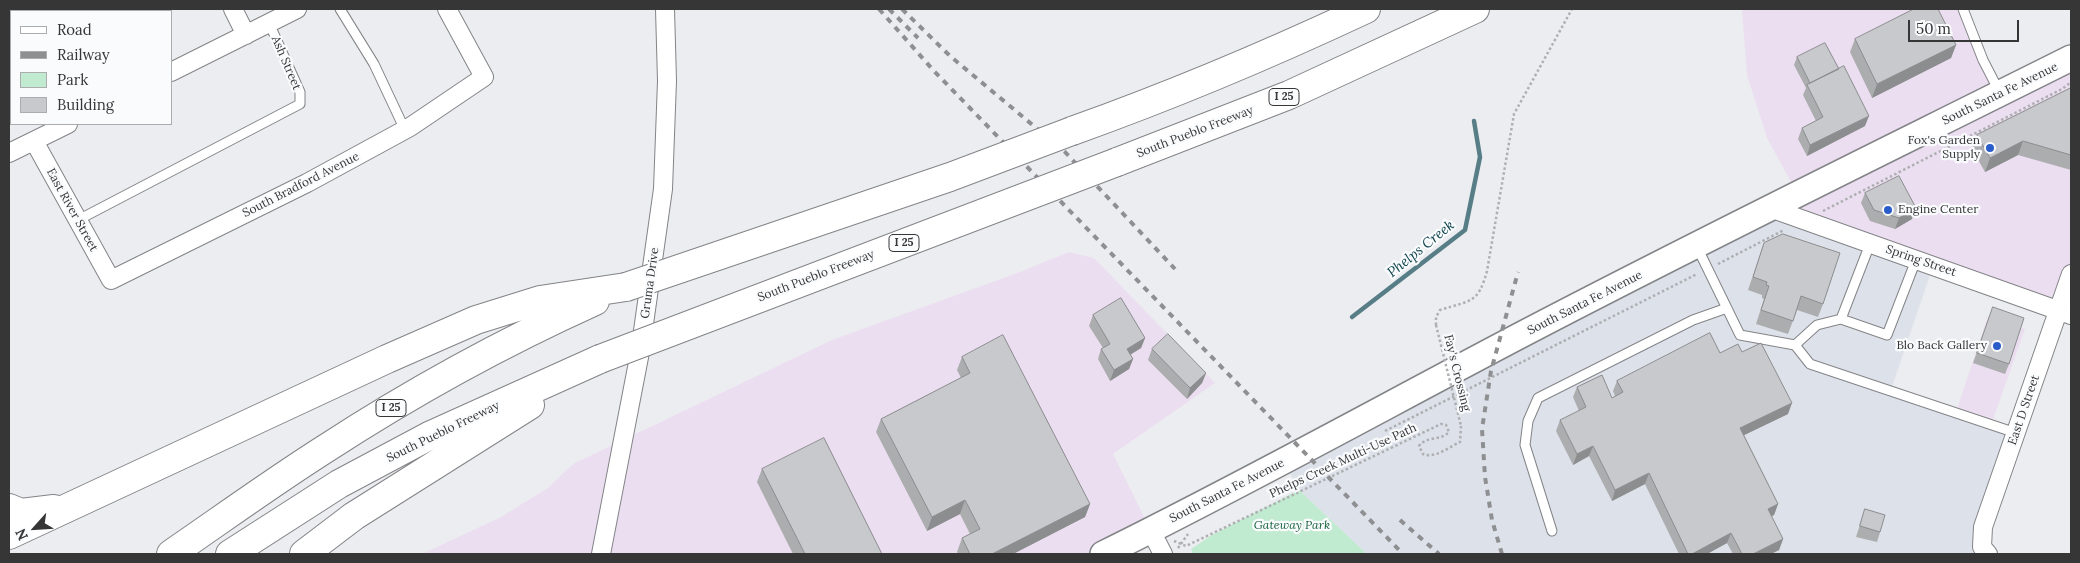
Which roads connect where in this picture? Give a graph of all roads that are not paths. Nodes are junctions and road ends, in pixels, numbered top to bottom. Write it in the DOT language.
graph roads {
  1 [pos="233,9"];
  2 [pos="296,9"];
  3 [pos="340,9"];
  4 [pos="448,9"];
  5 [pos="666,9"];
  6 [pos="1366,9"];
  7 [pos="1475,9"];
  8 [pos="1963,9"];
  9 [pos="269,23"];
  10 [pos="246,35"];
  11 [pos="2071,58"];
  12 [pos="172,72"];
  13 [pos="2000,94"];
  14 [pos="66,125"];
  15 [pos="405,130"];
  16 [pos="34,141"];
  17 [pos="9,152"];
  18 [pos="1770,208"];
  19 [pos="78,220"];
  20 [pos="1870,244"];
  21 [pos="1696,246"];
  22 [pos="1916,260"];
  23 [pos="2071,274"];
  24 [pos="111,280"];
  25 [pos="626,287"];
  26 [pos="1727,308"];
  27 [pos="2065,312"];
  28 [pos="1840,319"];
  29 [pos="1795,345"];
  30 [pos="600,359"];
  31 [pos="2016,433"];
  32 [pos="9,508"];
  33 [pos="68,508"];
  34 [pos="1150,531"];
  35 [pos="1552,531"];
  36 [pos="9,536"];
  37 [pos="1985,551"];
  38 [pos="171,554"];
  39 [pos="230,554"];
  40 [pos="304,554"];
  41 [pos="601,554"];
  42 [pos="1103,554"];
  43 [pos="1170,554"];
  1 -- 10 [label="street"];
  2 -- 9 [label="street"];
  3 -- 15 [label="lane"];
  4 -- 15 [label="street, South Bradford Avenue"];
  5 -- 41 [label="street, Gruma Drive"];
  6 -- 25 [label="highway, I 25, bridge"];
  7 -- 30 [label="highway, South Pueblo Freeway / I 25, bridge"];
  8 -- 13 [label="lane"];
  9 -- 10 [label="street"];
  9 -- 19 [label="lane, Ash Street"];
  10 -- 12 [label="street"];
  11 -- 13 [label="main road, South Santa Fe Avenue"];
  13 -- 18 [label="main road, South Santa Fe Avenue"];
  14 -- 16 [label="street"];
  15 -- 24 [label="street, South Bradford Avenue"];
  16 -- 17 [label="street"];
  16 -- 19 [label="street, East River Street"];
  18 -- 20 [label="street, Spring Street"];
  18 -- 21 [label="main road, South Santa Fe Avenue"];
  19 -- 24 [label="street, East River Street"];
  20 -- 22 [label="street, Spring Street"];
  20 -- 28 [label="lane"];
  21 -- 26 [label="lane"];
  21 -- 34 [label="main road, South Santa Fe Avenue"];
  22 -- 27 [label="street, Spring Street"];
  22 -- 28 [label="lane"];
  23 -- 27 [label="street, East D Street"];
  25 -- 33 [label="highway"];
  25 -- 38 [label="highway, I 25"];
  26 -- 29 [label="lane"];
  26 -- 35 [label="lane"];
  27 -- 31 [label="street, East D Street"];
  28 -- 29 [label="lane"];
  29 -- 31 [label="lane"];
  30 -- 39 [label="highway, South Pueblo Freeway / I 25"];
  30 -- 40 [label="highway"];
  31 -- 37 [label="street, East D Street"];
  32 -- 33 [label="highway"];
  33 -- 36 [label="highway"];
  34 -- 42 [label="main road, South Santa Fe Avenue"];
  34 -- 43 [label="street"];
}
